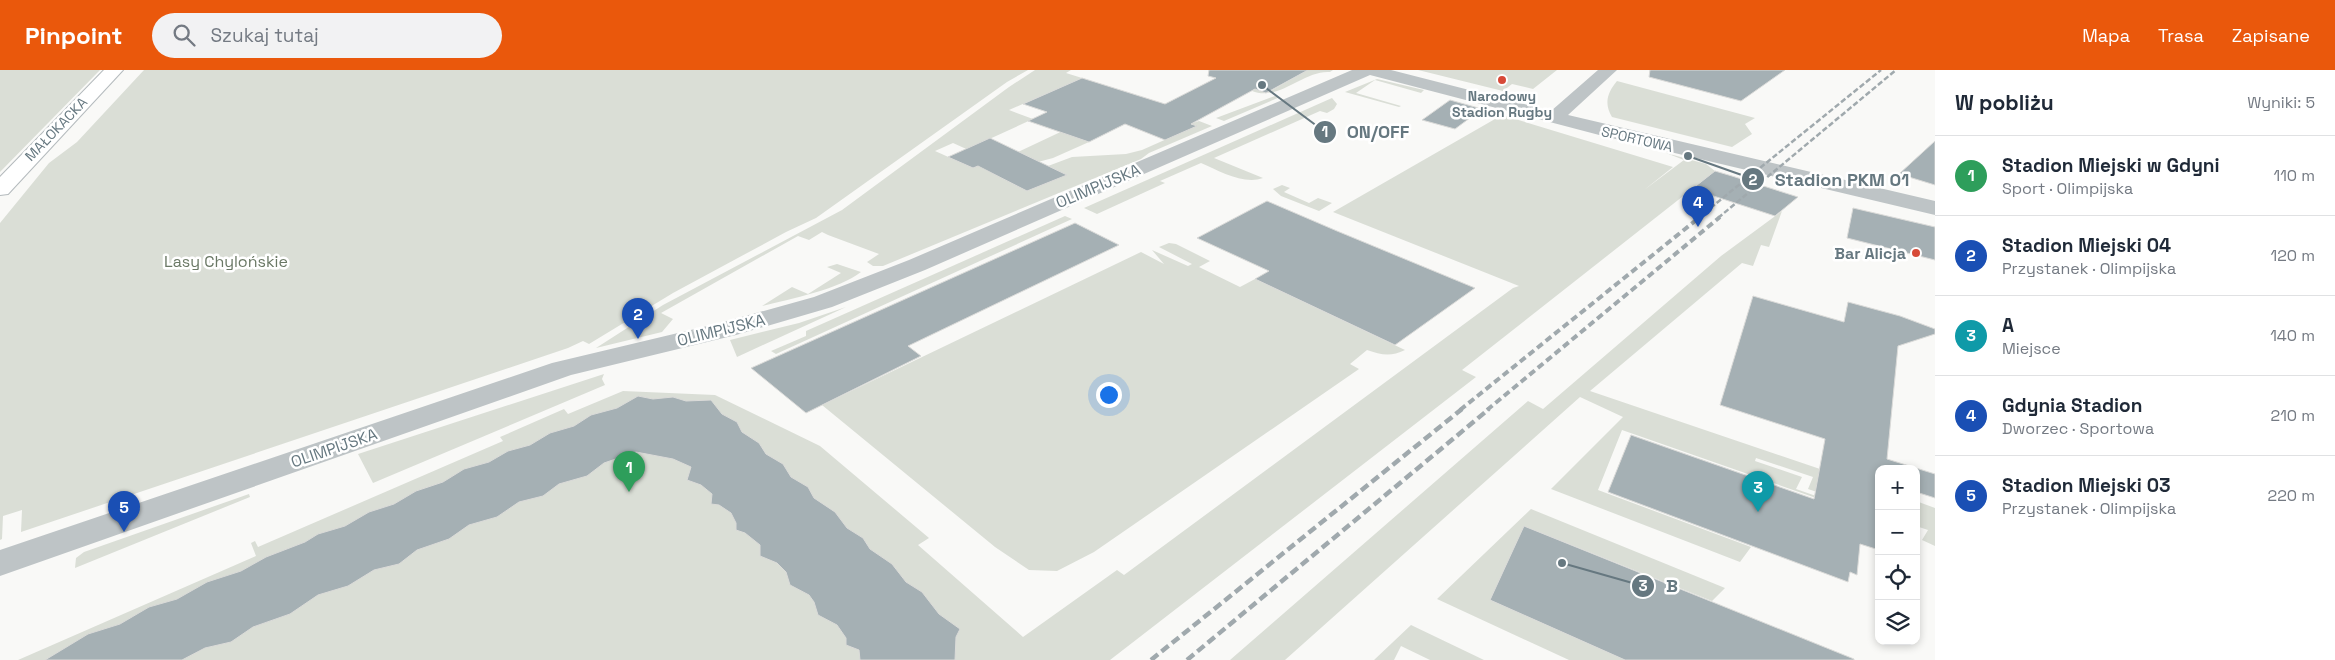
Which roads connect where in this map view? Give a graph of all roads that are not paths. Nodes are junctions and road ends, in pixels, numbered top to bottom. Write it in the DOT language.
graph roads {
  1 [pos="114,70"];
  2 [pos="1369,70"];
  3 [pos="1608,70"];
  4 [pos="1554,118"];
  5 [pos="0,189"];
  6 [pos="1935,208"];
  7 [pos="0,563"];
  1 -- 5 [label="main road, MAŁOKACKA"];
  2 -- 4 [label="street, SPORTOWA"];
  2 -- 7 [label="street, OLIMPIJSKA"];
  3 -- 4 [label="street"];
  4 -- 6 [label="street, SPORTOWA"];
}
